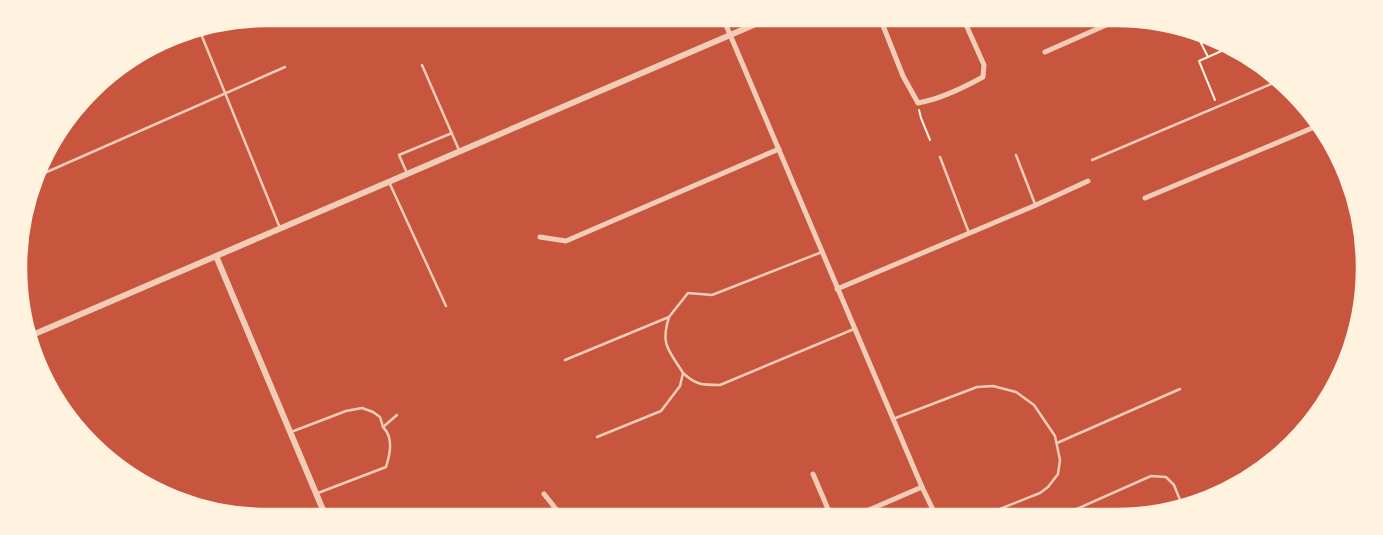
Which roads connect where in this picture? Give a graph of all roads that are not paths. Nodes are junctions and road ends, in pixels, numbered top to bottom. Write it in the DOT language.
graph roads {
  1 [pos="726,26"];
  2 [pos="751,26"];
  3 [pos="883,26"];
  4 [pos="967,26"];
  5 [pos="1104,26"];
  6 [pos="202,35"];
  7 [pos="730,35"];
  8 [pos="1045,52"];
  9 [pos="422,65"];
  10 [pos="285,67"];
  11 [pos="1272,84"];
  12 [pos="226,94"];
  13 [pos="1312,128"];
  14 [pos="452,133"];
  15 [pos="779,150"];
  16 [pos="459,152"];
  17 [pos="1016,155"];
  18 [pos="940,157"];
  19 [pos="1092,160"];
  20 [pos="46,172"];
  21 [pos="408,174"];
  22 [pos="1088,181"];
  23 [pos="389,182"];
  24 [pos="1146,198"];
  25 [pos="1036,205"];
  26 [pos="280,229"];
  27 [pos="969,233"];
  28 [pos="540,237"];
  29 [pos="822,252"];
  30 [pos="216,256"];
  31 [pos="837,289"];
  32 [pos="446,306"];
  33 [pos="669,317"];
  34 [pos="854,328"];
  35 [pos="35,334"];
  36 [pos="564,360"];
  37 [pos="682,373"];
  38 [pos="1180,389"];
  39 [pos="397,415"];
  40 [pos="893,419"];
  41 [pos="383,427"];
  42 [pos="290,432"];
  43 [pos="597,436"];
  44 [pos="1056,443"];
  45 [pos="813,474"];
  46 [pos="922,487"];
  47 [pos="316,494"];
  48 [pos="544,494"];
  49 [pos="1180,500"];
  50 [pos="323,509"];
  51 [pos="556,509"];
  52 [pos="828,509"];
  53 [pos="872,509"];
  54 [pos="933,509"];
  55 [pos="1000,509"];
  56 [pos="1077,509"];
  1 -- 7 [label="street"];
  2 -- 7 [label="street"];
  3 -- 4 [label="street"];
  5 -- 8 [label="street"];
  6 -- 12 [label="lane"];
  7 -- 15 [label="street"];
  7 -- 16 [label="street"];
  9 -- 14 [label="lane"];
  10 -- 12 [label="lane"];
  11 -- 19 [label="lane"];
  12 -- 20 [label="lane"];
  12 -- 26 [label="lane"];
  13 -- 24 [label="street"];
  14 -- 16 [label="lane"];
  14 -- 21 [label="lane"];
  15 -- 28 [label="street"];
  15 -- 29 [label="street"];
  16 -- 21 [label="street"];
  17 -- 25 [label="lane"];
  18 -- 27 [label="lane"];
  21 -- 23 [label="street"];
  22 -- 25 [label="street"];
  23 -- 26 [label="street"];
  23 -- 32 [label="lane"];
  25 -- 27 [label="street"];
  26 -- 30 [label="street"];
  27 -- 31 [label="street"];
  29 -- 31 [label="street"];
  29 -- 33 [label="lane"];
  30 -- 35 [label="street"];
  30 -- 42 [label="street"];
  31 -- 34 [label="street"];
  33 -- 36 [label="lane"];
  33 -- 37 [label="lane"];
  34 -- 37 [label="lane"];
  34 -- 40 [label="street"];
  37 -- 43 [label="lane"];
  38 -- 44 [label="lane"];
  39 -- 41 [label="lane"];
  40 -- 44 [label="lane"];
  40 -- 46 [label="street"];
  41 -- 42 [label="lane"];
  41 -- 47 [label="lane"];
  42 -- 47 [label="street"];
  44 -- 55 [label="lane"];
  45 -- 52 [label="street"];
  46 -- 53 [label="street"];
  46 -- 54 [label="street"];
  47 -- 50 [label="street"];
  48 -- 51 [label="street"];
  49 -- 56 [label="lane"];
}
